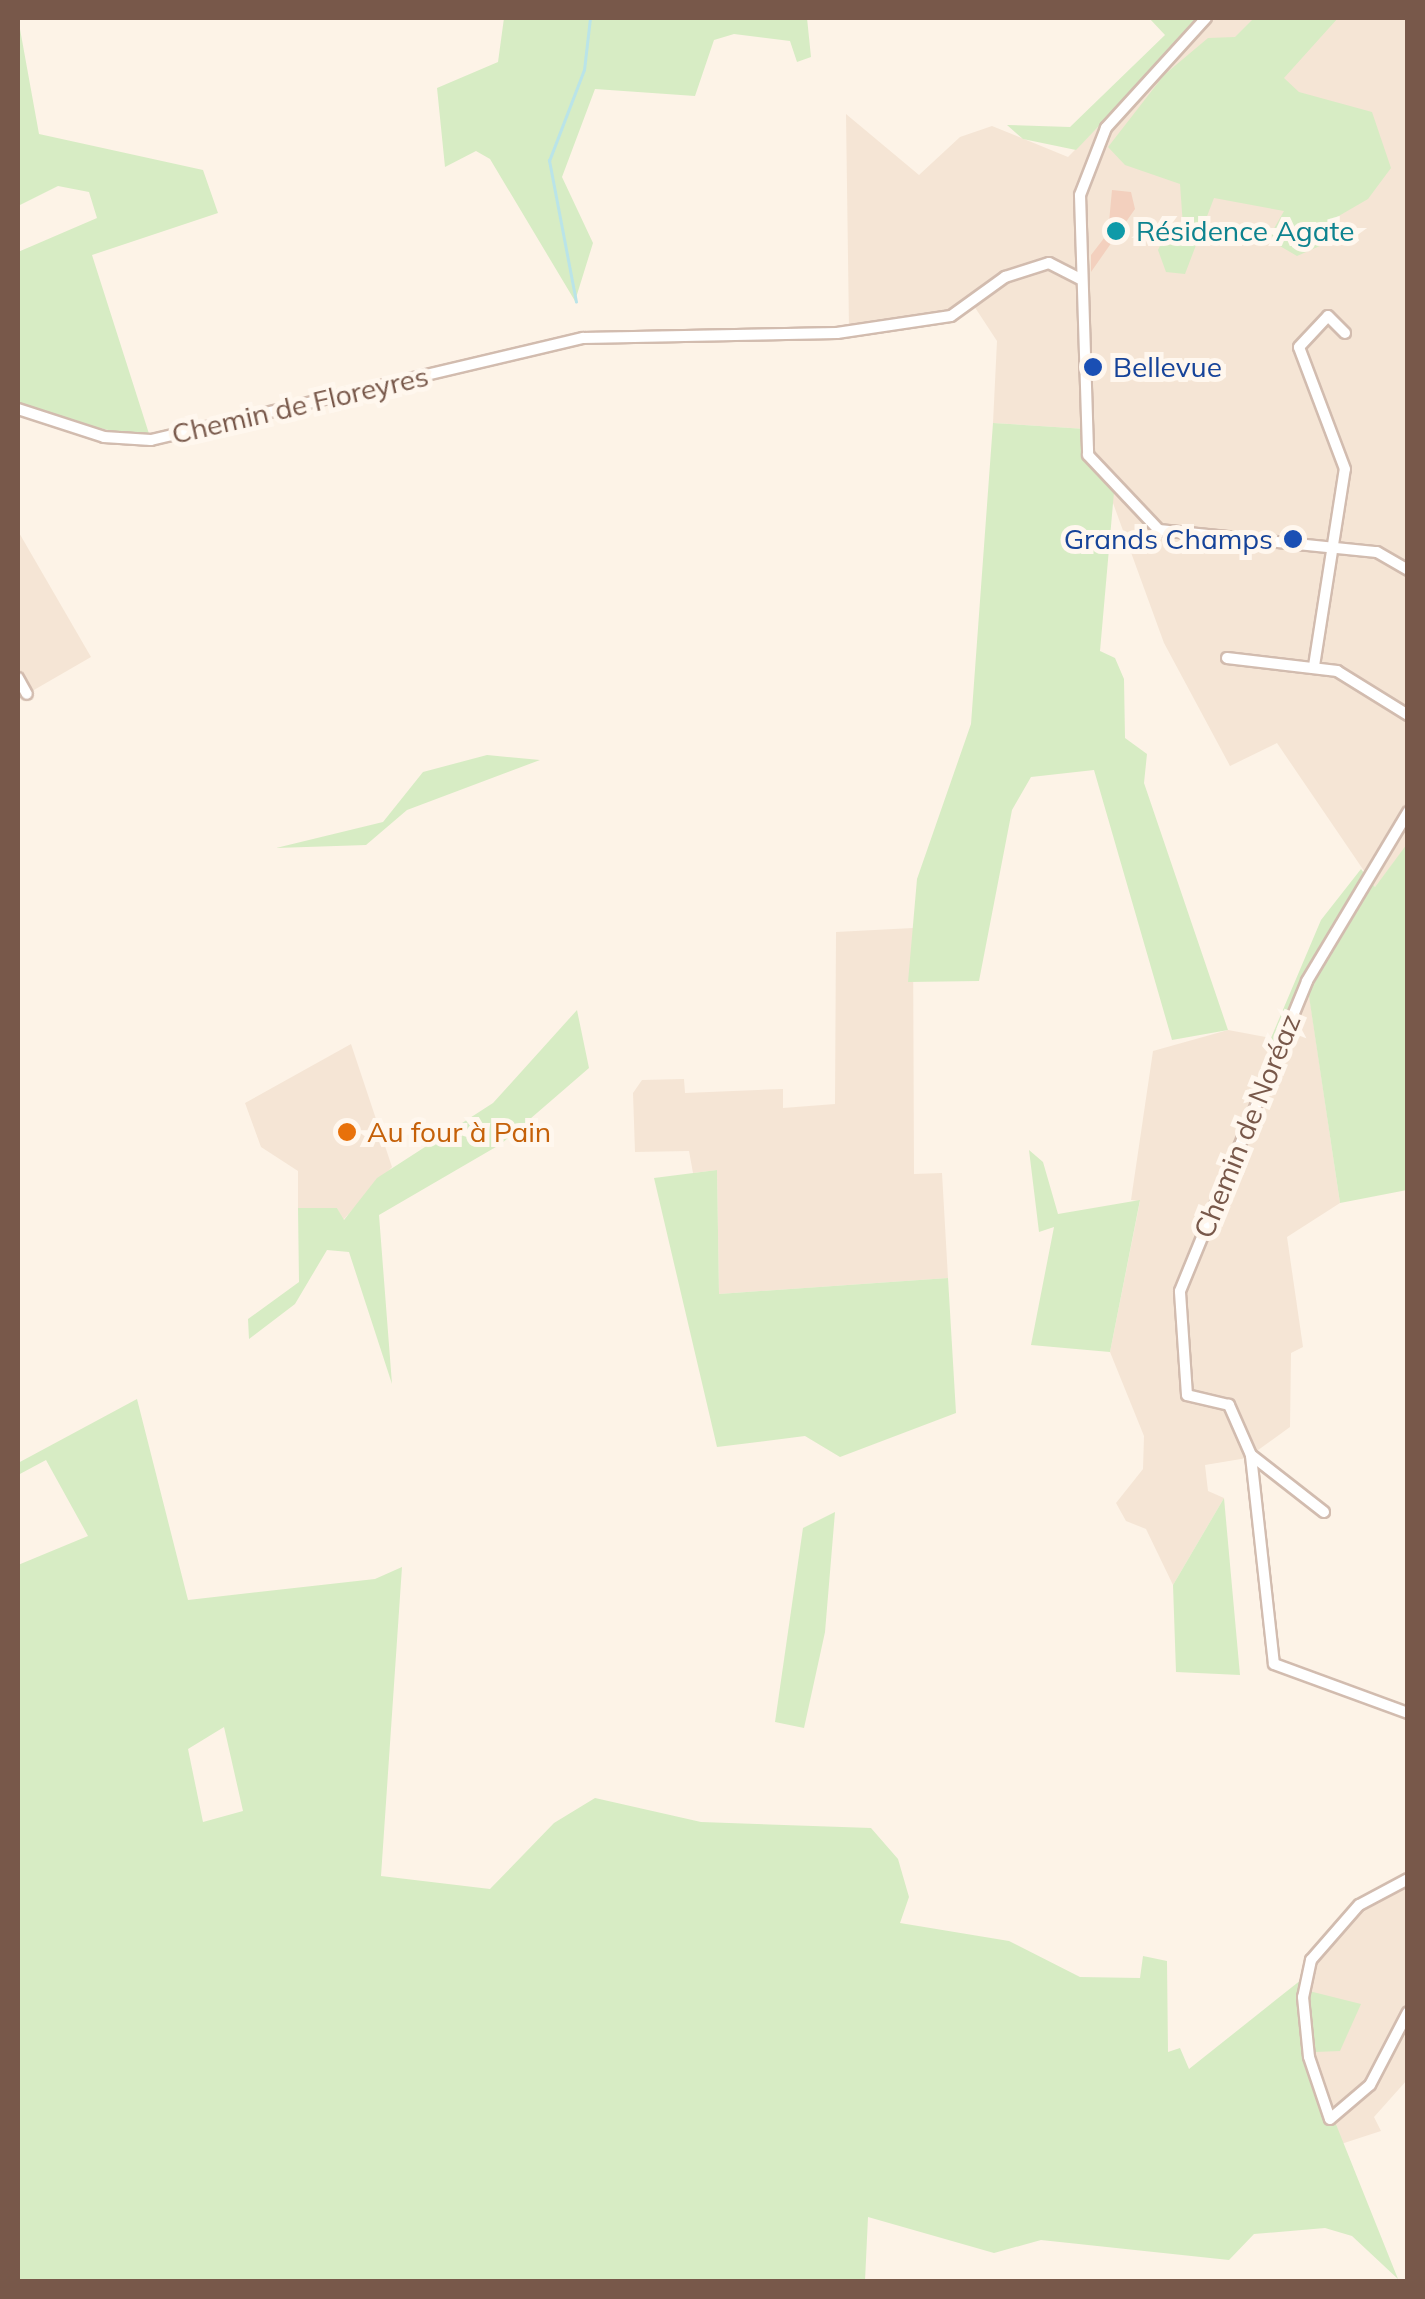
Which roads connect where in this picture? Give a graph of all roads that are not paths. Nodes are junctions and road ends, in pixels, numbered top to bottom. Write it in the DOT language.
graph roads {
  1 [pos="1206,18"];
  2 [pos="1080,278"];
  3 [pos="1345,333"];
  4 [pos="18,409"];
  5 [pos="1329,546"];
  6 [pos="1408,570"];
  7 [pos="1227,658"];
  8 [pos="1314,666"];
  9 [pos="18,678"];
  10 [pos="26,694"];
  11 [pos="1408,715"];
  12 [pos="1408,812"];
  13 [pos="1250,1456"];
  14 [pos="1324,1512"];
  15 [pos="1408,1713"];
  16 [pos="1408,1879"];
  17 [pos="1408,2012"];
  1 -- 2 [label="street"];
  2 -- 4 [label="street, Chemin de Floreyres"];
  2 -- 5 [label="street"];
  3 -- 5 [label="street"];
  5 -- 6 [label="street"];
  5 -- 8 [label="street"];
  7 -- 8 [label="street"];
  8 -- 11 [label="street"];
  9 -- 10 [label="street"];
  12 -- 13 [label="street, Chemin de Noréaz"];
  13 -- 14 [label="street"];
  13 -- 15 [label="street"];
  16 -- 17 [label="street"];
}
